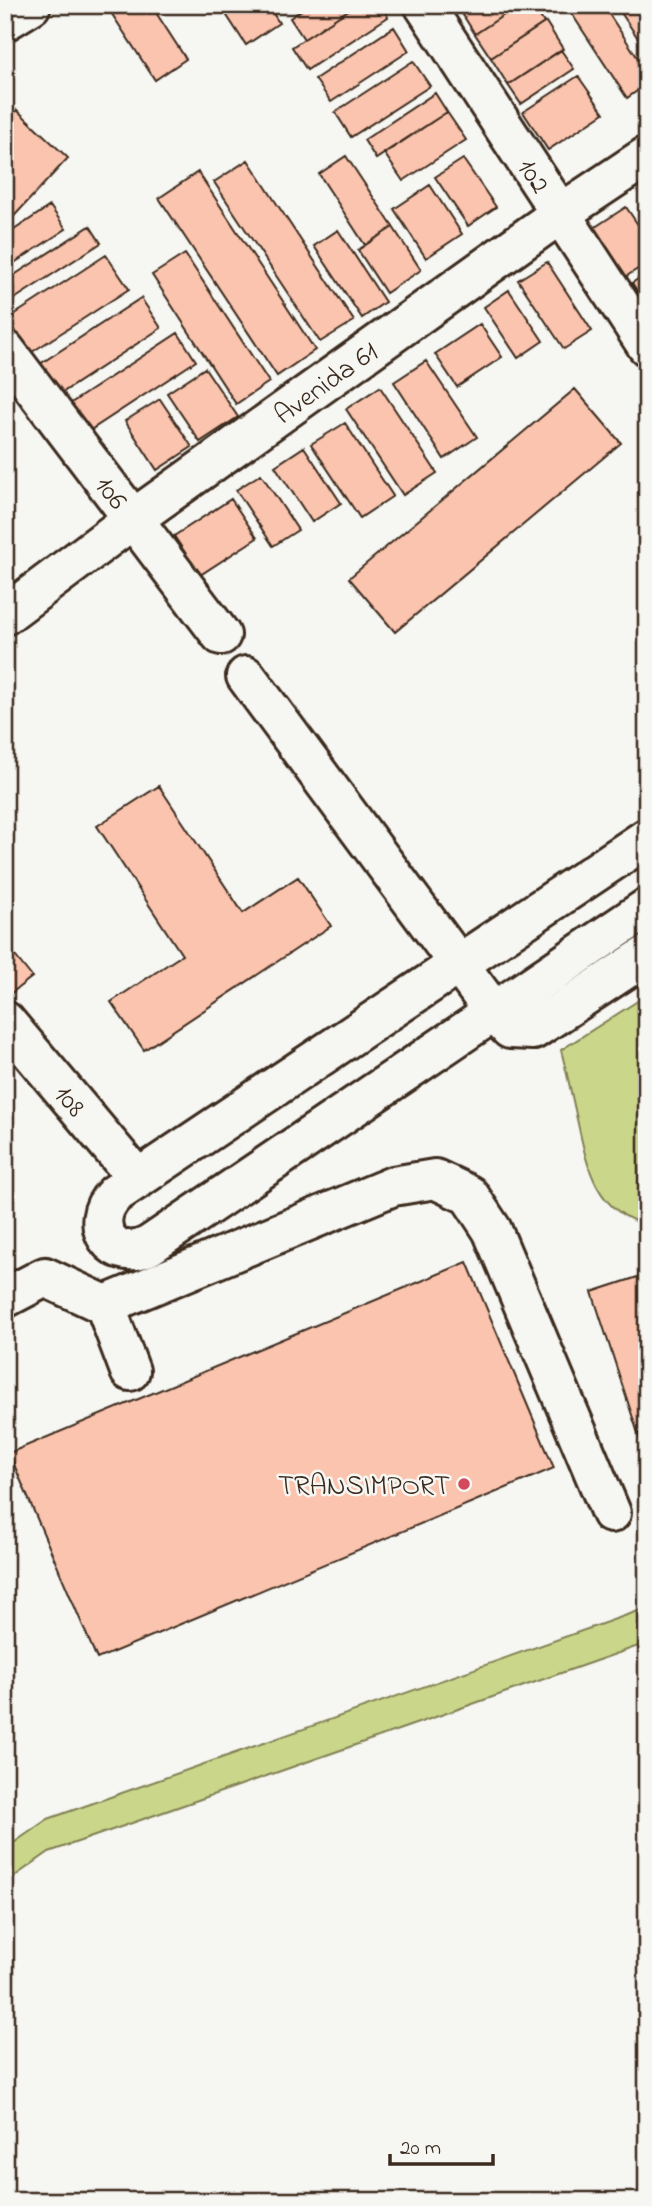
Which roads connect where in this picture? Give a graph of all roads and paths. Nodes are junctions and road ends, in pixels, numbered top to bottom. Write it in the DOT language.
graph roads {
  1 [pos="31,5"];
  2 [pos="424,5"];
  3 [pos="5,21"];
  4 [pos="647,156"];
  5 [pos="560,214"];
  6 [pos="647,346"];
  7 [pos="5,350"];
  8 [pos="133,519"];
  9 [pos="5,615"];
  10 [pos="220,635"];
  11 [pos="246,676"];
  12 [pos="647,838"];
  13 [pos="647,908"];
  14 [pos="647,955"];
  15 [pos="458,963"];
  16 [pos="494,1012"];
  17 [pos="10,1036"];
  18 [pos="138,1179"];
  19 [pos="5,1298"];
  20 [pos="104,1305"];
  21 [pos="130,1371"];
  22 [pos="611,1513"];
  1 -- 3 [label="street"];
  2 -- 5 [label="street, 102"];
  4 -- 5 [label="street, Avenida 61"];
  5 -- 6 [label="street, 102"];
  5 -- 8 [label="street, Avenida 61"];
  7 -- 8 [label="street, 106"];
  8 -- 9 [label="street, Avenida 61"];
  8 -- 10 [label="street, 106"];
  11 -- 15 [label="street"];
  12 -- 15 [label="street"];
  13 -- 16 [label="street"];
  14 -- 16 [label="street"];
  15 -- 16 [label="street"];
  15 -- 18 [label="street"];
  16 -- 18 [label="street"];
  17 -- 18 [label="street, 108"];
  19 -- 20 [label="street"];
  20 -- 21 [label="street"];
  20 -- 22 [label="street"];
}
